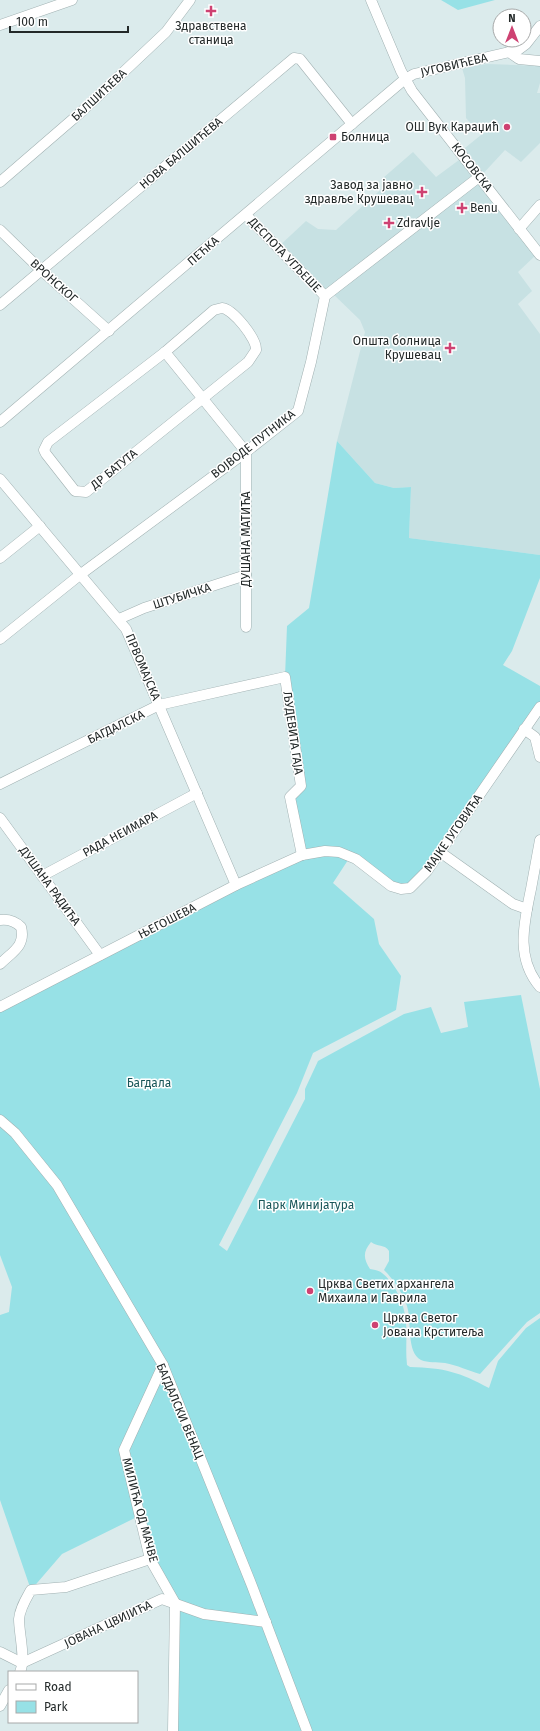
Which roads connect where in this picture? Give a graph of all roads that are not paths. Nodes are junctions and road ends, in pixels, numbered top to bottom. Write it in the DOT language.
graph roads {
  1 [pos="72,0"];
  2 [pos="190,0"];
  3 [pos="371,0"];
  4 [pos="0,25"];
  5 [pos="540,26"];
  6 [pos="509,52"];
  7 [pos="540,61"];
  8 [pos="405,79"];
  9 [pos="352,124"];
  10 [pos="479,177"];
  11 [pos="0,182"];
  12 [pos="540,205"];
  13 [pos="246,215"];
  14 [pos="519,229"];
  15 [pos="0,230"];
  16 [pos="540,255"];
  17 [pos="41,270"];
  18 [pos="325,296"];
  19 [pos="0,305"];
  20 [pos="109,331"];
  21 [pos="165,352"];
  22 [pos="202,399"];
  23 [pos="0,422"];
  24 [pos="246,452"];
  25 [pos="0,480"];
  26 [pos="40,526"];
  27 [pos="0,558"];
  28 [pos="81,574"];
  29 [pos="246,575"];
  30 [pos="119,619"];
  31 [pos="246,627"];
  32 [pos="0,639"];
  33 [pos="285,677"];
  34 [pos="159,705"];
  35 [pos="540,707"];
  36 [pos="524,729"];
  37 [pos="540,757"];
  38 [pos="0,784"];
  39 [pos="197,793"];
  40 [pos="0,818"];
  41 [pos="540,840"];
  42 [pos="339,852"];
  43 [pos="440,852"];
  44 [pos="302,856"];
  45 [pos="42,876"];
  46 [pos="236,885"];
  47 [pos="527,909"];
  48 [pos="0,920"];
  49 [pos="100,955"];
  50 [pos="0,964"];
  51 [pos="540,987"];
  52 [pos="0,1007"];
  53 [pos="0,1120"];
  54 [pos="162,1365"];
  55 [pos="150,1558"];
  56 [pos="175,1603"];
  57 [pos="266,1622"];
  58 [pos="0,1652"];
  59 [pos="21,1668"];
  60 [pos="8,1692"];
  61 [pos="0,1706"];
  62 [pos="173,1731"];
  63 [pos="307,1731"];
  1 -- 4 [label="street"];
  2 -- 11 [label="street, БАЛШИЋЕВА"];
  3 -- 8 [label="street, КОСОВСКА"];
  5 -- 6 [label="street, ЈУГОВИЋЕВА"];
  6 -- 7 [label="street"];
  6 -- 8 [label="street, ЈУГОВИЋЕВА"];
  8 -- 9 [label="street, ПЕЋКА"];
  8 -- 10 [label="street, КОСОВСКА"];
  9 -- 13 [label="street, ПЕЋКА"];
  9 -- 17 [label="street, НОВА БАЛШИЋЕВА"];
  10 -- 14 [label="street, КОСОВСКА"];
  10 -- 18 [label="street"];
  12 -- 14 [label="street"];
  13 -- 18 [label="street, ДЕСПОТА УГЉЕШЕ"];
  13 -- 20 [label="street, ПЕЋКА"];
  14 -- 16 [label="street, КОСОВСКА"];
  15 -- 17 [label="street, ВРОНСКОГ"];
  17 -- 19 [label="street, НОВА БАЛШИЋЕВА"];
  17 -- 20 [label="street, ВРОНСКОГ"];
  18 -- 24 [label="street, ВОЈВОДЕ ПУТНИКА"];
  20 -- 23 [label="street, ПЕЋКА"];
  21 -- 22 [label="street"];
  21 -- 22 [label="street, ДР БАТУТА"];
  21 -- 22 [label="street, ДР БАТУТА"];
  22 -- 24 [label="street"];
  24 -- 28 [label="street, ВОЈВОДЕ ПУТНИКА"];
  24 -- 29 [label="street, ДУШАНА МАТИЋА"];
  25 -- 26 [label="street, ПРВОМАЈСКА"];
  26 -- 27 [label="street"];
  26 -- 28 [label="street, ПРВОМАЈСКА"];
  28 -- 30 [label="street, ПРВОМАЈСКА"];
  28 -- 32 [label="street, ВОЈВОДЕ ПУТНИКА"];
  29 -- 30 [label="street, ШТУБИЧКА"];
  29 -- 31 [label="street, ДУШАНА МАТИЋА"];
  30 -- 34 [label="street, ПРВОМАЈСКА"];
  33 -- 34 [label="street, БАГДАЛСКА"];
  33 -- 44 [label="street, ЉУДЕВИТА ГАЈА"];
  34 -- 38 [label="street, БАГДАЛСКА"];
  34 -- 39 [label="street, ПРВОМАЈСКА"];
  35 -- 36 [label="street, МАЈКЕ ЈУГОВИЋА"];
  36 -- 37 [label="street"];
  36 -- 43 [label="street, МАЈКЕ ЈУГОВИЋА"];
  39 -- 45 [label="street, РАДА НЕИМАРА"];
  39 -- 46 [label="street, ПРВОМАЈСКА"];
  40 -- 45 [label="street, ДУШАНА РАДИЋА"];
  41 -- 47 [label="street"];
  42 -- 43 [label="street, МАЈКЕ ЈУГОВИЋА"];
  42 -- 44 [label="street, ЊЕГОШЕВА"];
  43 -- 47 [label="street"];
  44 -- 46 [label="street, ЊЕГОШЕВА"];
  45 -- 49 [label="street, ДУШАНА РАДИЋА"];
  46 -- 49 [label="street, ЊЕГОШЕВА"];
  47 -- 51 [label="street"];
  48 -- 50 [label="street"];
  49 -- 52 [label="street, ЊЕГОШЕВА"];
  53 -- 54 [label="street, БАГДАЛСКИ ВЕНАЦ"];
  54 -- 55 [label="street, МИЛИЋА ОД МАЧВЕ"];
  54 -- 57 [label="street, БАГДАЛСКИ ВЕНАЦ"];
  55 -- 56 [label="street, МИЛИЋА ОД МАЧВЕ"];
  55 -- 59 [label="street"];
  56 -- 57 [label="street, ЈОВАНА ЦВИЈИЋА"];
  56 -- 59 [label="street, ЈОВАНА ЦВИЈИЋА"];
  56 -- 62 [label="street, МИЛИЋА ОД МАЧВЕ"];
  57 -- 63 [label="street, БАГДАЛСКИ ВЕНАЦ"];
  58 -- 59 [label="street"];
  60 -- 61 [label="street"];
}
